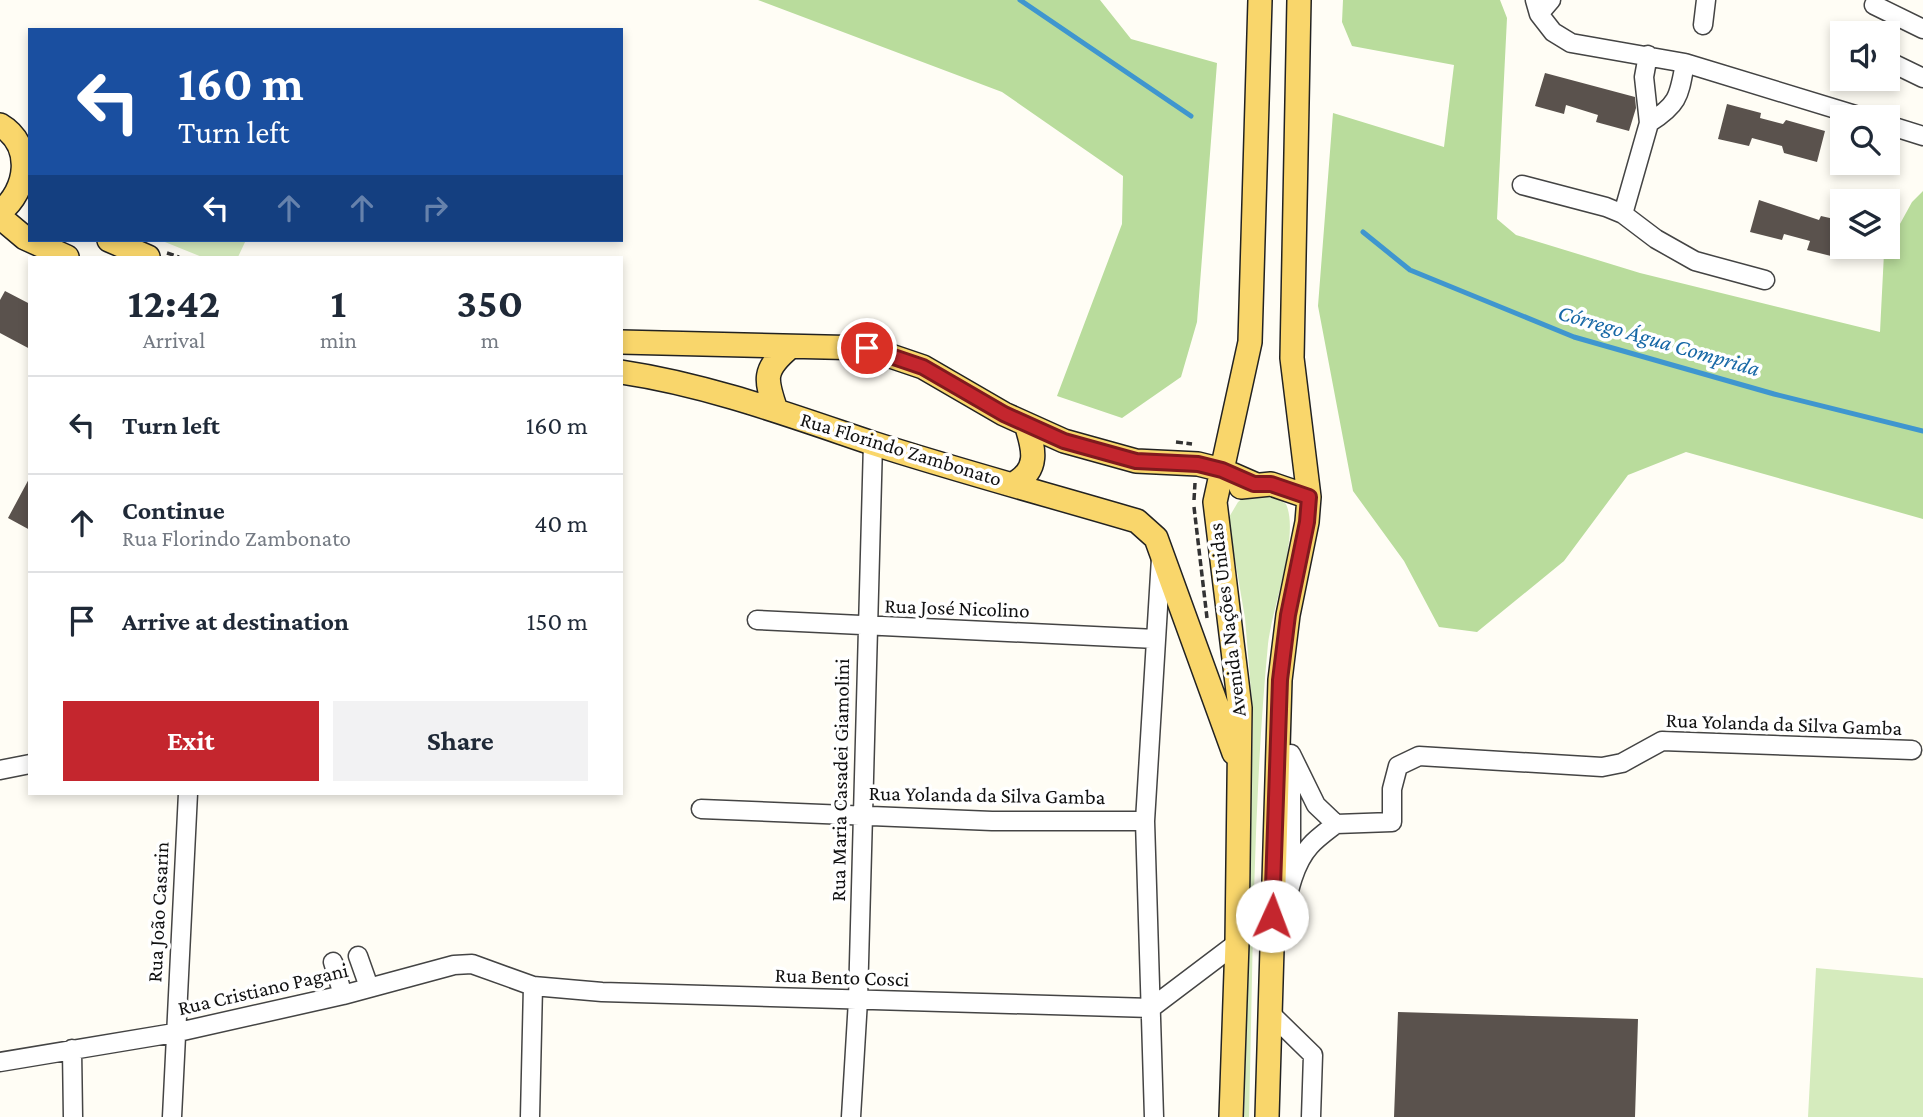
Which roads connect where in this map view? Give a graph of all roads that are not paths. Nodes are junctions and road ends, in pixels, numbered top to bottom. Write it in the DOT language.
graph roads {
  1 [pos="1260,0"];
  2 [pos="1299,0"];
  3 [pos="1706,0"];
  4 [pos="1542,5"];
  5 [pos="1874,5"];
  6 [pos="1703,25"];
  7 [pos="1923,29"];
  8 [pos="1648,55"];
  9 [pos="1685,63"];
  10 [pos="1900,67"];
  11 [pos="1923,78"];
  12 [pos="1830,107"];
  13 [pos="1650,123"];
  14 [pos="0,125"];
  15 [pos="1900,129"];
  16 [pos="1923,136"];
  17 [pos="27,182"];
  18 [pos="1521,185"];
  19 [pos="0,212"];
  20 [pos="1623,214"];
  21 [pos="0,217"];
  22 [pos="28,238"];
  23 [pos="35,242"];
  24 [pos="113,242"];
  25 [pos="64,256"];
  26 [pos="146,256"];
  27 [pos="1765,280"];
  28 [pos="623,342"];
  29 [pos="789,348"];
  30 [pos="623,372"];
  31 [pos="776,410"];
  32 [pos="1026,424"];
  33 [pos="1227,437"];
  34 [pos="873,443"];
  35 [pos="1136,461"];
  36 [pos="1222,470"];
  37 [pos="1013,484"];
  38 [pos="1254,484"];
  39 [pos="1309,497"];
  40 [pos="1215,502"];
  41 [pos="1161,555"];
  42 [pos="757,620"];
  43 [pos="867,627"];
  44 [pos="1156,639"];
  45 [pos="1280,680"];
  46 [pos="1912,750"];
  47 [pos="1291,754"];
  48 [pos="28,764"];
  49 [pos="1240,768"];
  50 [pos="0,770"];
  51 [pos="188,795"];
  52 [pos="701,809"];
  53 [pos="862,816"];
  54 [pos="1145,821"];
  55 [pos="1336,824"];
  56 [pos="1290,888"];
  57 [pos="1237,943"];
  58 [pos="358,956"];
  59 [pos="333,962"];
  60 [pos="1270,969"];
  61 [pos="533,986"];
  62 [pos="369,987"];
  63 [pos="343,995"];
  64 [pos="858,1000"];
  65 [pos="1151,1008"];
  66 [pos="1270,1013"];
  67 [pos="174,1033"];
  68 [pos="72,1049"];
  69 [pos="0,1062"];
  70 [pos="73,1117"];
  71 [pos="172,1117"];
  72 [pos="530,1117"];
  73 [pos="851,1117"];
  74 [pos="1154,1117"];
  75 [pos="1231,1117"];
  76 [pos="1268,1117"];
  77 [pos="1311,1117"];
  1 -- 33 [label="main road, Avenida Nações Unidas"];
  2 -- 39 [label="main road, Avenida Nações Unidas"];
  3 -- 6 [label="street"];
  4 -- 8 [label="street"];
  5 -- 7 [label="street"];
  8 -- 9 [label="street"];
  8 -- 13 [label="street"];
  9 -- 12 [label="street"];
  9 -- 13 [label="street"];
  10 -- 11 [label="street"];
  13 -- 20 [label="street"];
  14 -- 17 [label="main road"];
  15 -- 16 [label="street"];
  17 -- 19 [label="main road"];
  18 -- 20 [label="street"];
  20 -- 27 [label="street"];
  21 -- 22 [label="main road"];
  23 -- 25 [label="main road"];
  24 -- 26 [label="main road"];
  28 -- 29 [label="main road"];
  29 -- 31 [label="main road"];
  29 -- 32 [label="main road"];
  30 -- 31 [label="main road, Rua Florindo Zambonato"];
  31 -- 34 [label="main road, Rua Florindo Zambonato"];
  32 -- 35 [label="main road"];
  32 -- 37 [label="main road"];
  33 -- 35 [label="main road"];
  33 -- 36 [label="main road, Avenida Nações Unidas"];
  34 -- 37 [label="main road, Rua Florindo Zambonato"];
  34 -- 43 [label="street, Rua Maria Casadei Giamolini"];
  35 -- 36 [label="main road"];
  36 -- 38 [label="main road"];
  36 -- 40 [label="main road, Avenida Nações Unidas"];
  37 -- 41 [label="main road, Rua Florindo Zambonato"];
  38 -- 39 [label="main road"];
  38 -- 40 [label="main road"];
  39 -- 45 [label="main road, Avenida Nações Unidas"];
  40 -- 49 [label="main road, Avenida Nações Unidas"];
  41 -- 44 [label="street"];
  41 -- 49 [label="main road, Rua Florindo Zambonato"];
  42 -- 43 [label="street, Rua José Nicolino"];
  43 -- 44 [label="street, Rua José Nicolino"];
  43 -- 53 [label="street, Rua Maria Casadei Giamolini"];
  44 -- 54 [label="street"];
  45 -- 47 [label="street"];
  45 -- 60 [label="main road, Avenida Nações Unidas"];
  46 -- 55 [label="street, Rua Yolanda da Silva Gamba"];
  47 -- 55 [label="street"];
  47 -- 56 [label="street"];
  48 -- 50 [label="street"];
  49 -- 57 [label="main road, Avenida Nações Unidas"];
  51 -- 67 [label="street, Rua João Casarin"];
  52 -- 53 [label="street, Rua Yolanda da Silva Gamba"];
  53 -- 54 [label="street, Rua Yolanda da Silva Gamba"];
  53 -- 64 [label="street, Rua Maria Casadei Giamolini"];
  54 -- 65 [label="street"];
  55 -- 56 [label="street"];
  56 -- 60 [label="street"];
  57 -- 65 [label="street"];
  57 -- 75 [label="main road, Avenida Nações Unidas"];
  58 -- 62 [label="street"];
  59 -- 63 [label="street"];
  60 -- 66 [label="main road, Avenida Nações Unidas"];
  61 -- 62 [label="street, Rua Cristiano Pagani"];
  61 -- 64 [label="street, Rua Bento Cosci"];
  61 -- 72 [label="street"];
  62 -- 63 [label="street, Rua Cristiano Pagani"];
  63 -- 67 [label="street, Rua Cristiano Pagani"];
  64 -- 65 [label="street, Rua Bento Cosci"];
  64 -- 73 [label="street, Rua Maria Casadei Giamolini"];
  65 -- 74 [label="street"];
  66 -- 76 [label="main road, Avenida Nações Unidas"];
  66 -- 77 [label="street"];
  67 -- 68 [label="street, Rua Cristiano Pagani"];
  67 -- 71 [label="street, Rua João Casarin"];
  68 -- 69 [label="street, Rua Cristiano Pagani"];
  68 -- 70 [label="street"];
}
